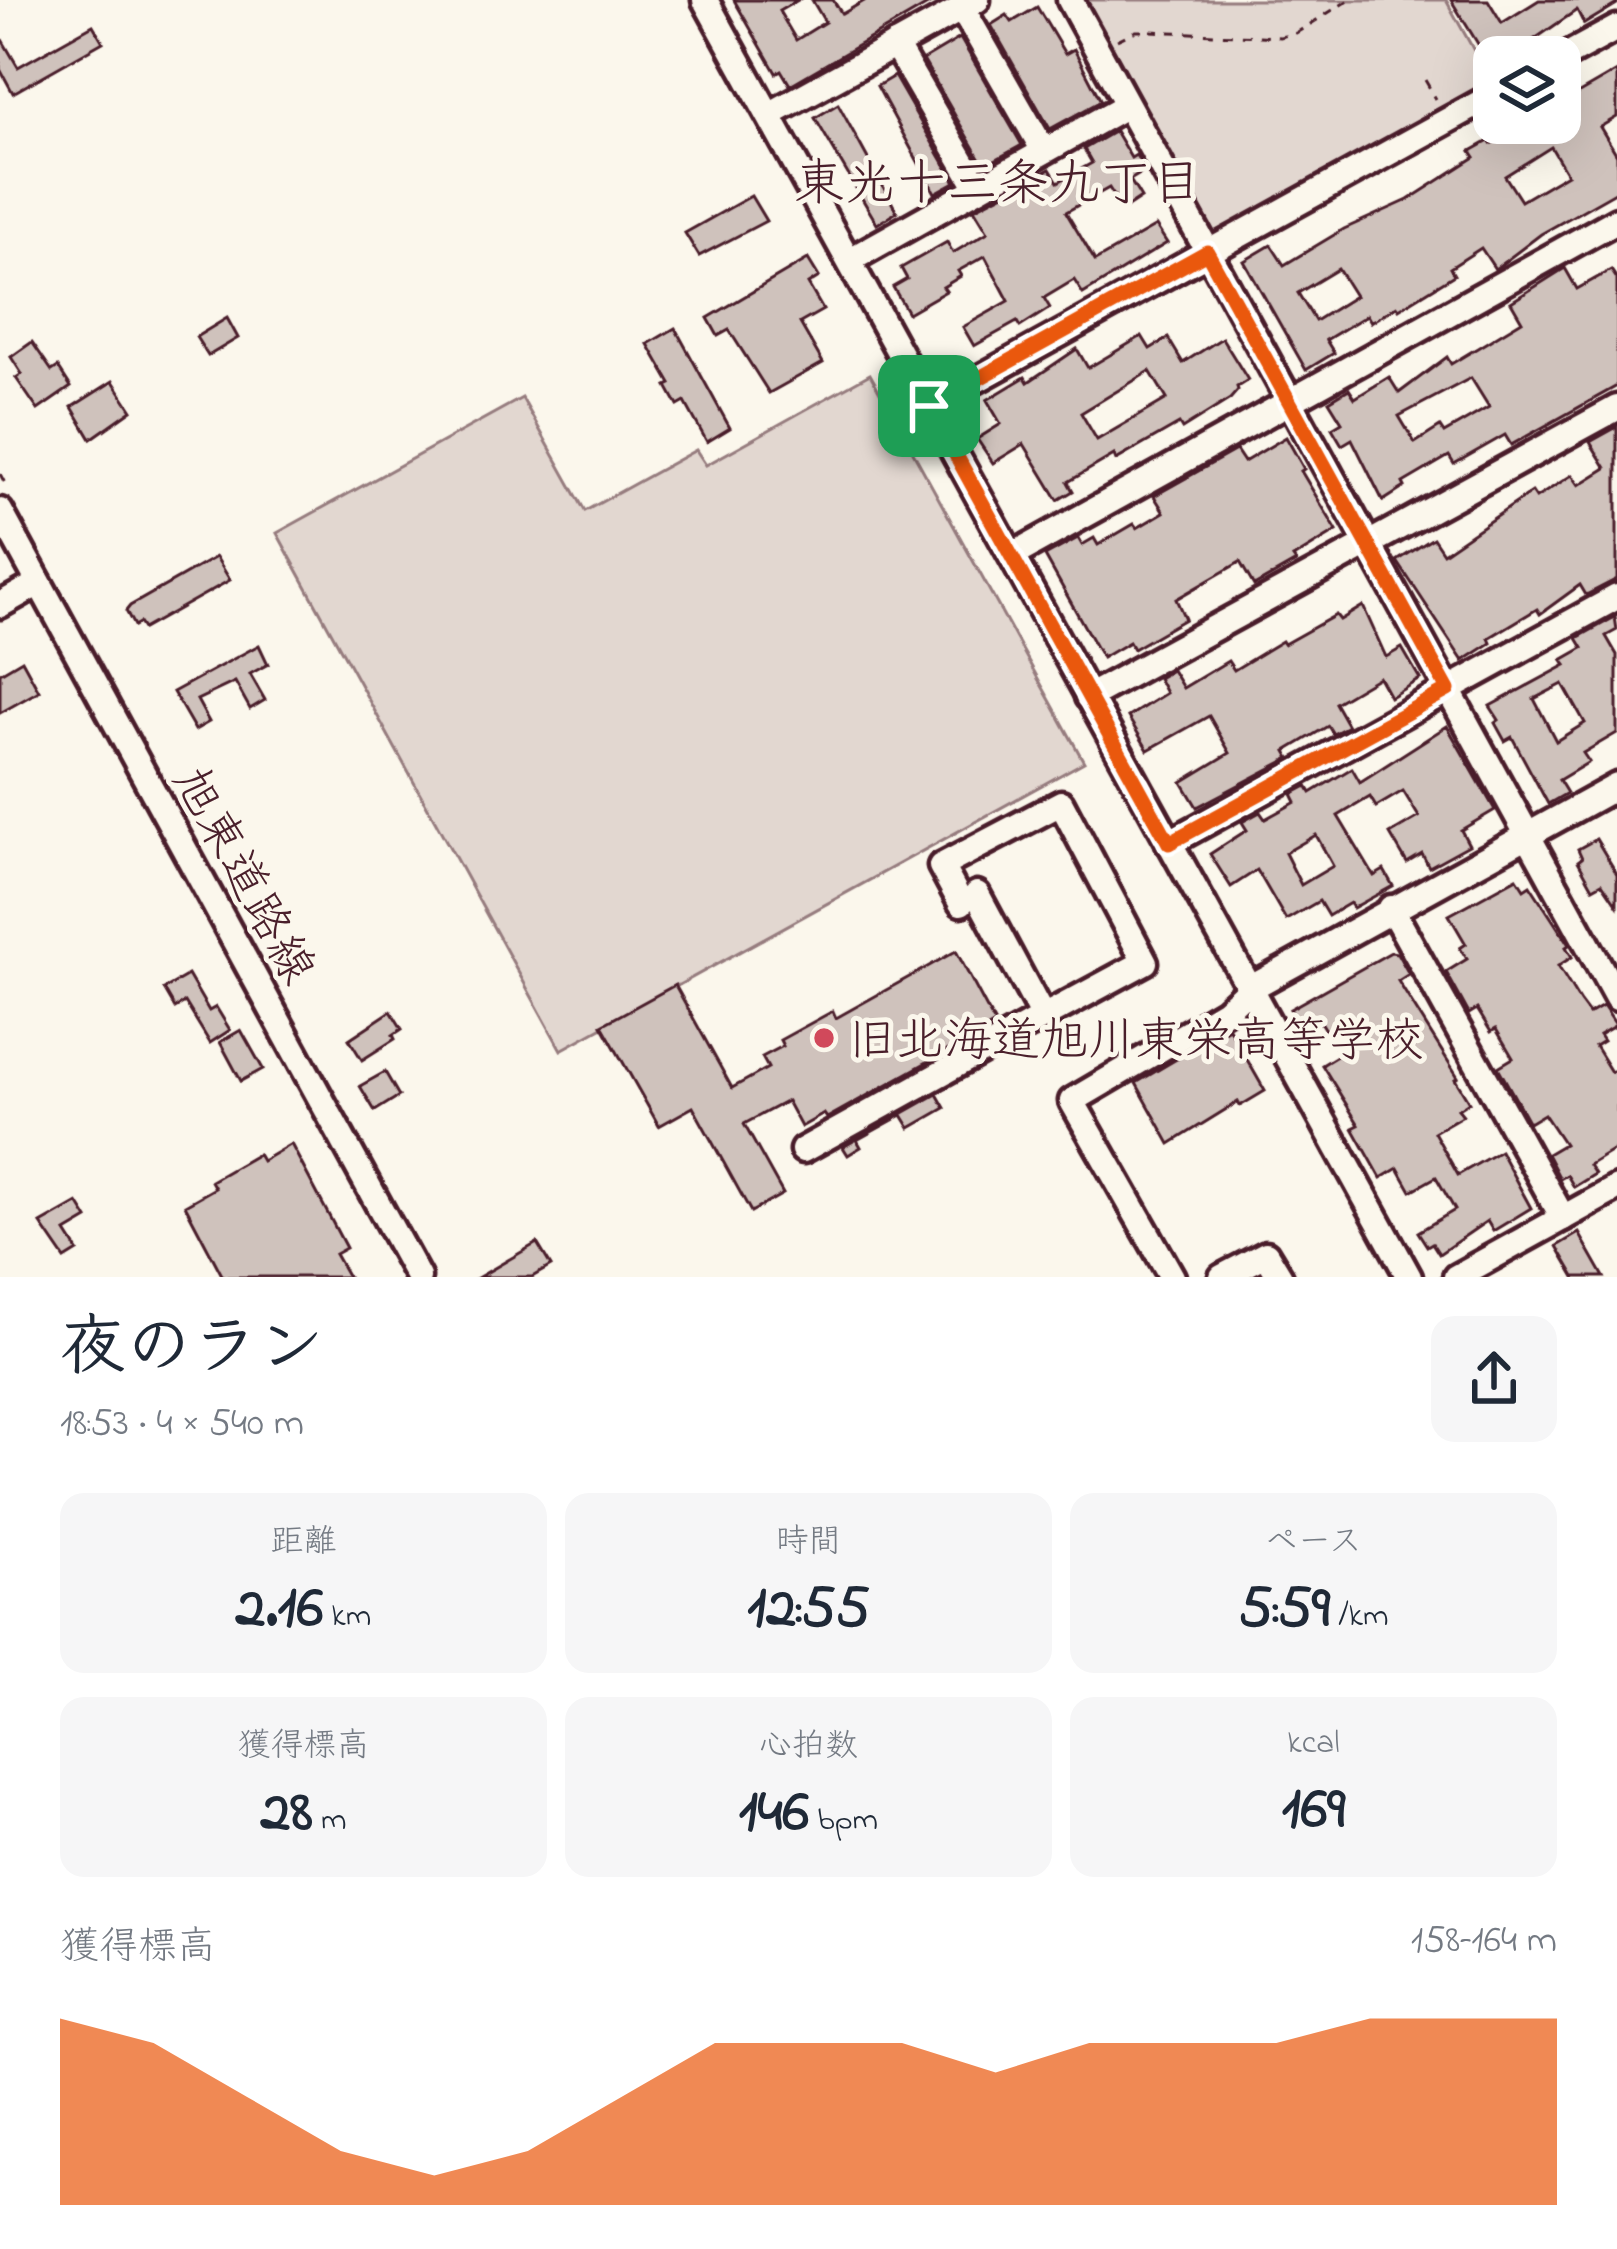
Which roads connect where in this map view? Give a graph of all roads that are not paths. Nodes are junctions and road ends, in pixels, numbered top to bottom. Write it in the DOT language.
graph roads {
  1 [pos="705,0"];
  2 [pos="1070,0"];
  3 [pos="969,4"];
  4 [pos="1617,28"];
  5 [pos="895,45"];
  6 [pos="1581,48"];
  7 [pos="1126,105"];
  8 [pos="1473,106"];
  9 [pos="770,115"];
  10 [pos="1044,151"];
  11 [pos="978,188"];
  12 [pos="1617,220"];
  13 [pos="1207,252"];
  14 [pos="850,260"];
  15 [pos="1290,402"];
  16 [pos="929,406"];
  17 [pos="1617,408"];
  18 [pos="0,511"];
  19 [pos="1370,544"];
  20 [pos="1012,555"];
  21 [pos="39,583"];
  22 [pos="1617,597"];
  23 [pos="0,605"];
  24 [pos="1448,690"];
  25 [pos="1088,697"];
  26 [pos="1617,786"];
  27 [pos="1528,835"];
  28 [pos="1169,843"];
  29 [pos="1390,908"];
  30 [pos="1614,988"];
  31 [pos="1249,989"];
  32 [pos="1043,1017"];
  33 [pos="803,1150"];
  34 [pos="1617,1188"];
  35 [pos="1563,1217"];
  36 [pos="418,1277"];
  37 [pos="1172,1277"];
  38 [pos="1222,1277"];
  39 [pos="1280,1277"];
  40 [pos="1409,1277"];
  41 [pos="1456,1277"];
  1 -- 9 [label="street"];
  2 -- 7 [label="street"];
  3 -- 5 [label="street"];
  3 -- 10 [label="street"];
  4 -- 6 [label="street"];
  5 -- 9 [label="street"];
  5 -- 11 [label="street"];
  7 -- 10 [label="street"];
  7 -- 13 [label="street"];
  8 -- 13 [label="street"];
  9 -- 14 [label="street"];
  10 -- 11 [label="street"];
  11 -- 14 [label="street"];
  12 -- 15 [label="street"];
  13 -- 15 [label="street"];
  13 -- 16 [label="street"];
  14 -- 16 [label="street"];
  15 -- 19 [label="street"];
  15 -- 20 [label="street"];
  16 -- 20 [label="street"];
  17 -- 19 [label="street"];
  18 -- 21 [label="street, 旭東道路線"];
  19 -- 24 [label="street"];
  19 -- 25 [label="street"];
  20 -- 25 [label="street"];
  21 -- 23 [label="street"];
  21 -- 36 [label="street, 旭東道路線"];
  22 -- 24 [label="street"];
  24 -- 27 [label="street"];
  24 -- 28 [label="street"];
  25 -- 28 [label="street"];
  26 -- 27 [label="street"];
  27 -- 29 [label="street"];
  27 -- 30 [label="street"];
  28 -- 31 [label="street"];
  29 -- 31 [label="street"];
  29 -- 35 [label="street"];
  31 -- 37 [label="street"];
  31 -- 40 [label="street"];
  32 -- 32 [label="street"];
  32 -- 33 [label="street"];
  34 -- 35 [label="street"];
  35 -- 41 [label="street"];
  38 -- 39 [label="street"];
}
